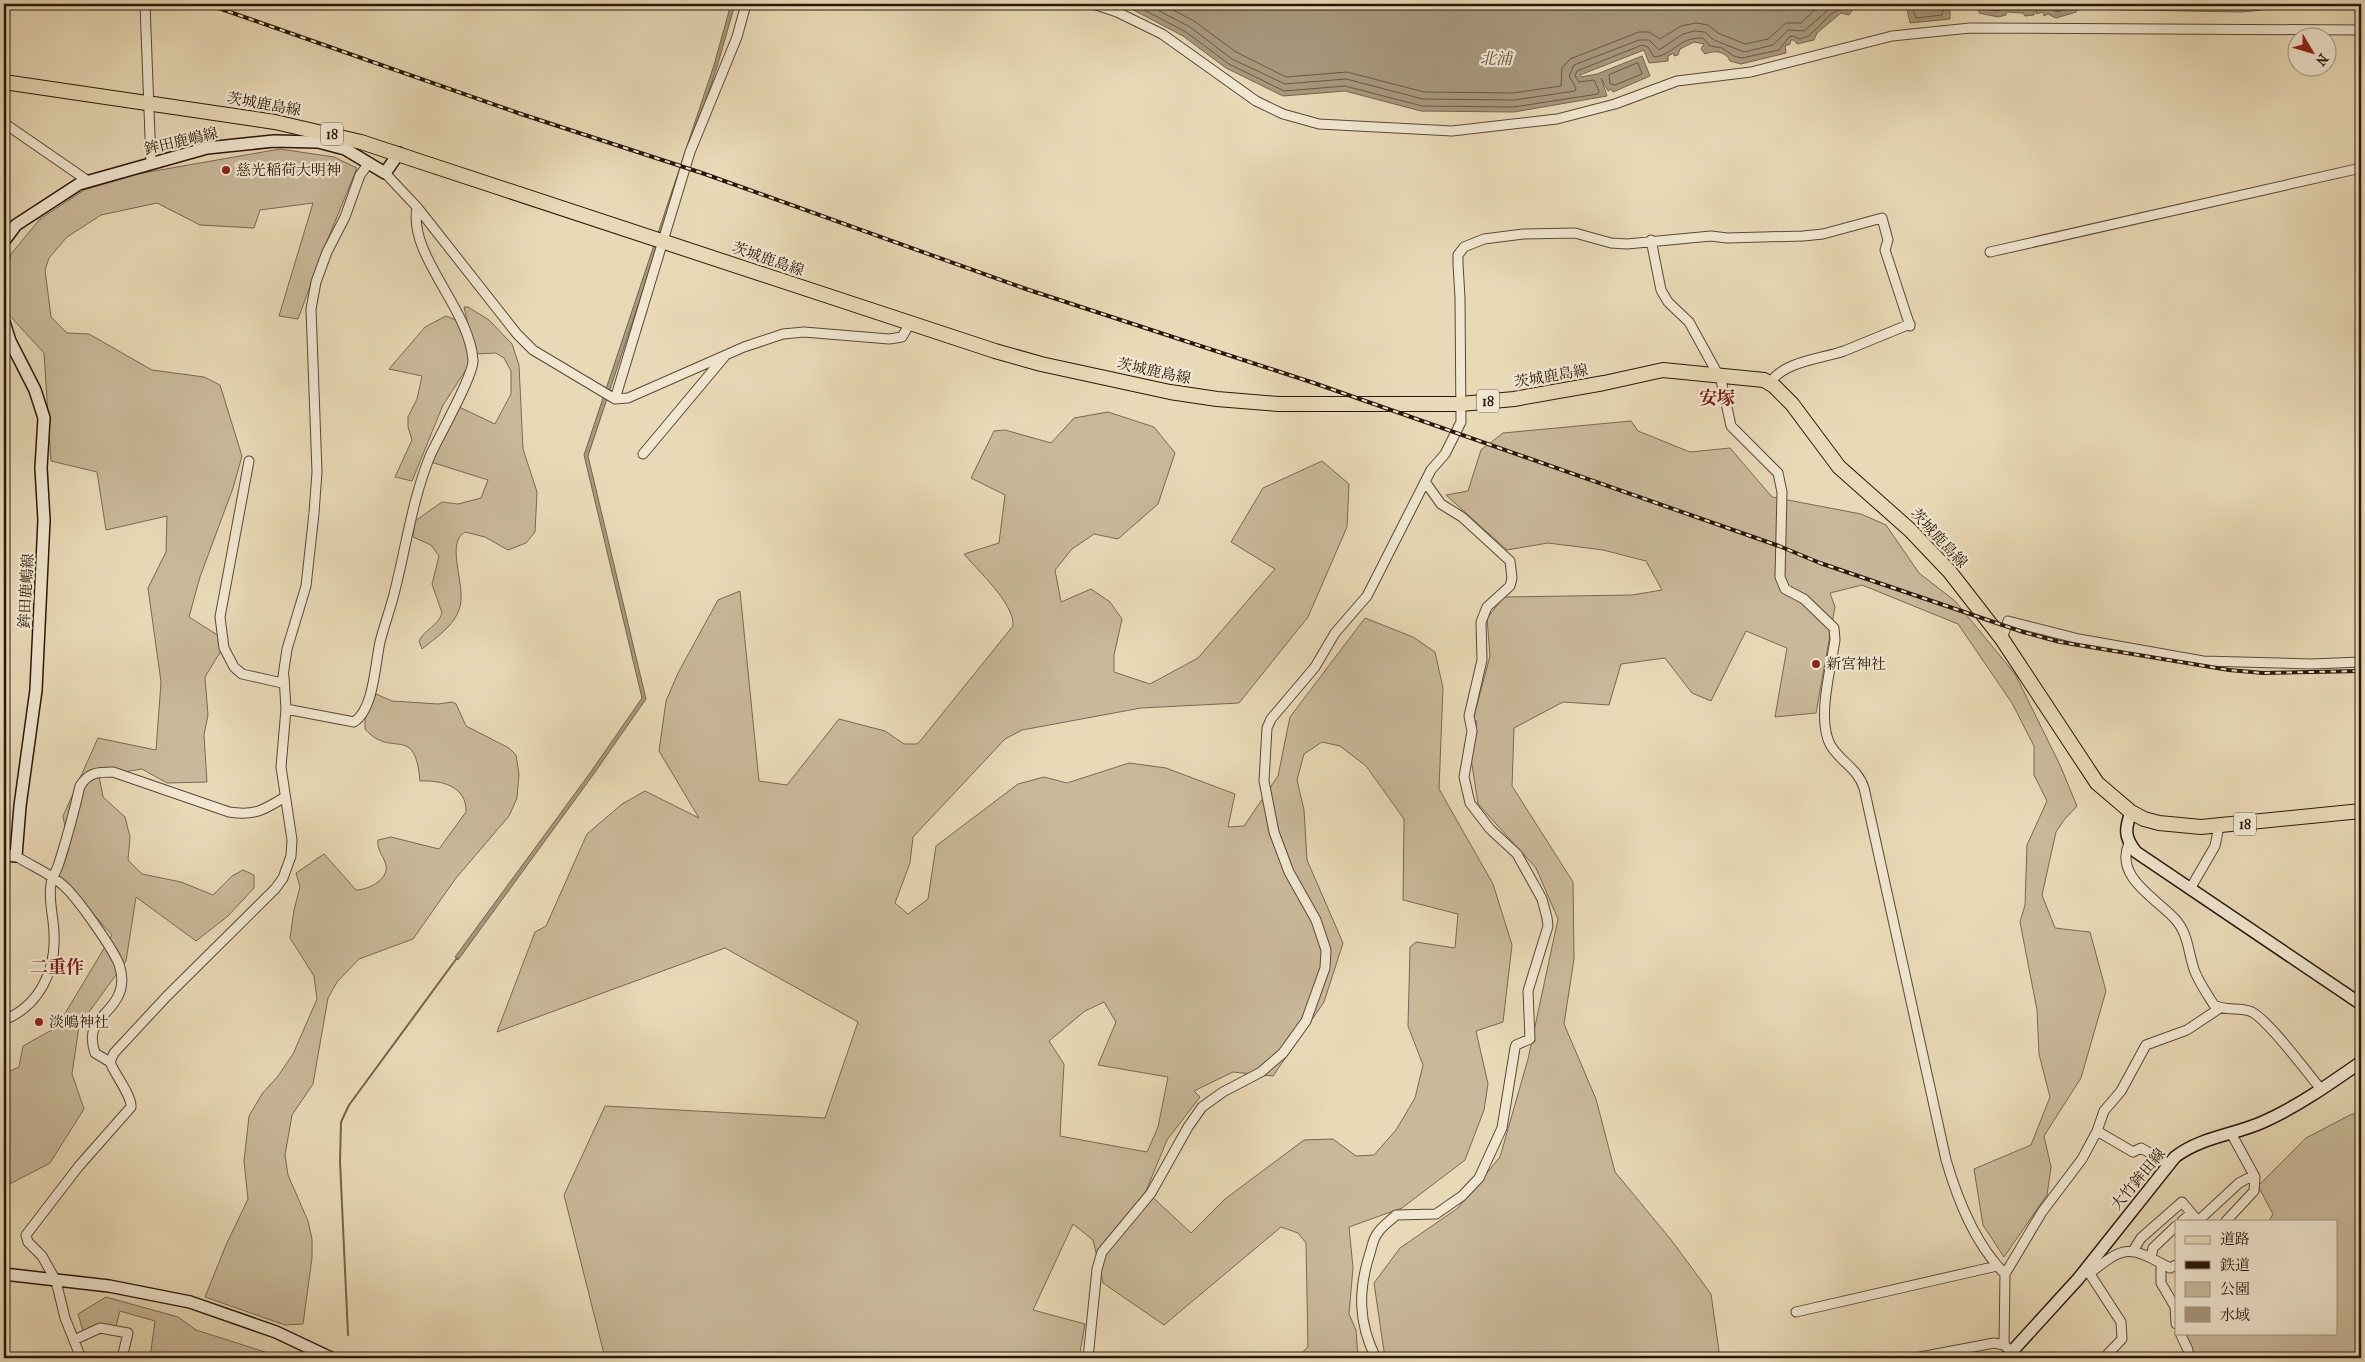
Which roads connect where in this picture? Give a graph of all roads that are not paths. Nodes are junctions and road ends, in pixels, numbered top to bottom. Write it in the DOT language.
graph roads {
  1 [pos="145,4"];
  2 [pos="746,4"];
  3 [pos="1093,4"];
  4 [pos="2361,30"];
  5 [pos="4,82"];
  6 [pos="148,104"];
  7 [pos="275,122"];
  8 [pos="4,123"];
  9 [pos="274,141"];
  10 [pos="399,153"];
  11 [pos="151,163"];
  12 [pos="369,163"];
  13 [pos="2361,168"];
  14 [pos="385,174"];
  15 [pos="88,181"];
  16 [pos="417,207"];
  17 [pos="657,239"];
  18 [pos="4,240"];
  19 [pos="1651,240"];
  20 [pos="1990,252"];
  21 [pos="4,322"];
  22 [pos="910,323"];
  23 [pos="726,356"];
  24 [pos="1717,374"];
  25 [pos="1770,383"];
  26 [pos="609,396"];
  27 [pos="1461,404"];
  28 [pos="643,454"];
  29 [pos="249,460"];
  30 [pos="1426,483"];
  31 [pos="2002,639"];
  32 [pos="2361,662"];
  33 [pos="284,677"];
  34 [pos="286,709"];
  35 [pos="285,797"];
  36 [pos="2361,811"];
  37 [pos="2131,812"];
  38 [pos="2219,826"];
  39 [pos="2129,843"];
  40 [pos="10,855"];
  41 [pos="53,878"];
  42 [pos="2190,889"];
  43 [pos="2361,1004"];
  44 [pos="2220,1008"];
  45 [pos="4,1020"];
  46 [pos="110,1062"];
  47 [pos="2361,1062"];
  48 [pos="2320,1088"];
  49 [pos="2097,1131"];
  50 [pos="2231,1134"];
  51 [pos="2169,1164"];
  52 [pos="2254,1175"];
  53 [pos="2191,1213"];
  54 [pos="2183,1220"];
  55 [pos="2197,1220"];
  56 [pos="2199,1220"];
  57 [pos="2227,1220"];
  58 [pos="2175,1227"];
  59 [pos="2133,1251"];
  60 [pos="2151,1258"];
  61 [pos="2160,1263"];
  62 [pos="1997,1266"];
  63 [pos="2175,1266"];
  64 [pos="2088,1271"];
  65 [pos="4,1274"];
  66 [pos="2006,1274"];
  67 [pos="56,1280"];
  68 [pos="2175,1307"];
  69 [pos="1796,1312"];
  70 [pos="2180,1334"];
  71 [pos="74,1340"];
  72 [pos="2007,1352"];
  73 [pos="81,1358"];
  74 [pos="122,1358"];
  75 [pos="331,1358"];
  76 [pos="1088,1358"];
  77 [pos="1376,1358"];
  78 [pos="1915,1358"];
  79 [pos="2104,1358"];
  80 [pos="2188,1358"];
  1 -- 6 [label="street"];
  2 -- 17 [label="street"];
  3 -- 4 [label="street"];
  5 -- 6 [label="main road, 茨城鹿島線 / 18"];
  6 -- 7 [label="main road, 茨城鹿島線 / 18"];
  6 -- 11 [label="street"];
  7 -- 9 [label="main road"];
  7 -- 10 [label="main road, 茨城鹿島線 / 18"];
  8 -- 15 [label="street"];
  9 -- 11 [label="main road, 鉾田鹿嶋線"];
  9 -- 12 [label="main road, 鉾田鹿嶋線"];
  10 -- 14 [label="main road"];
  10 -- 17 [label="main road, 茨城鹿島線 / 18"];
  11 -- 15 [label="main road, 鉾田鹿嶋線"];
  12 -- 14 [label="main road, 鉾田鹿嶋線"];
  12 -- 33 [label="street"];
  13 -- 20 [label="street"];
  14 -- 16 [label="street"];
  15 -- 18 [label="main road, 鉾田鹿嶋線"];
  16 -- 26 [label="street"];
  16 -- 34 [label="street"];
  17 -- 22 [label="main road, 茨城鹿島線 / 18"];
  17 -- 26 [label="street"];
  19 -- 24 [label="street"];
  19 -- 25 [label="street"];
  19 -- 27 [label="street"];
  21 -- 40 [label="main road, 鉾田鹿嶋線"];
  22 -- 23 [label="street"];
  22 -- 27 [label="main road, 茨城鹿島線 / 18"];
  23 -- 26 [label="street"];
  23 -- 28 [label="street"];
  24 -- 25 [label="main road, 茨城鹿島線 / 18"];
  24 -- 27 [label="main road, 茨城鹿島線 / 18"];
  24 -- 62 [label="street"];
  25 -- 31 [label="main road, 茨城鹿島線 / 18"];
  27 -- 30 [label="street"];
  29 -- 33 [label="street"];
  30 -- 76 [label="street"];
  30 -- 77 [label="street"];
  31 -- 32 [label="street"];
  31 -- 37 [label="main road, 茨城鹿島線 / 18"];
  33 -- 34 [label="street"];
  34 -- 35 [label="street"];
  35 -- 41 [label="street"];
  35 -- 46 [label="street"];
  36 -- 38 [label="main road, 18"];
  37 -- 38 [label="main road, 18"];
  37 -- 39 [label="main road"];
  38 -- 42 [label="street"];
  39 -- 42 [label="main road"];
  39 -- 44 [label="street"];
  40 -- 41 [label="street"];
  41 -- 45 [label="street"];
  41 -- 46 [label="street"];
  42 -- 43 [label="main road"];
  44 -- 48 [label="street"];
  44 -- 49 [label="street"];
  46 -- 67 [label="street"];
  47 -- 48 [label="main road, 大竹鉾田線"];
  48 -- 50 [label="main road, 大竹鉾田線"];
  49 -- 51 [label="street"];
  49 -- 66 [label="street"];
  50 -- 51 [label="main road, 大竹鉾田線"];
  50 -- 52 [label="street"];
  51 -- 64 [label="main road, 大竹鉾田線"];
  52 -- 56 [label="street"];
  52 -- 57 [label="street"];
  53 -- 54 [label="street"];
  53 -- 55 [label="street"];
  53 -- 59 [label="street"];
  58 -- 60 [label="street"];
  59 -- 60 [label="street"];
  59 -- 64 [label="street"];
  60 -- 61 [label="street"];
  61 -- 63 [label="street"];
  61 -- 68 [label="street"];
  62 -- 66 [label="street"];
  62 -- 69 [label="street"];
  64 -- 72 [label="main road, 大竹鉾田線"];
  64 -- 79 [label="street"];
  65 -- 67 [label="main road"];
  66 -- 72 [label="street"];
  67 -- 71 [label="street"];
  67 -- 75 [label="main road"];
  70 -- 80 [label="street"];
  71 -- 73 [label="street"];
  71 -- 74 [label="street"];
  72 -- 78 [label="street"];
}
